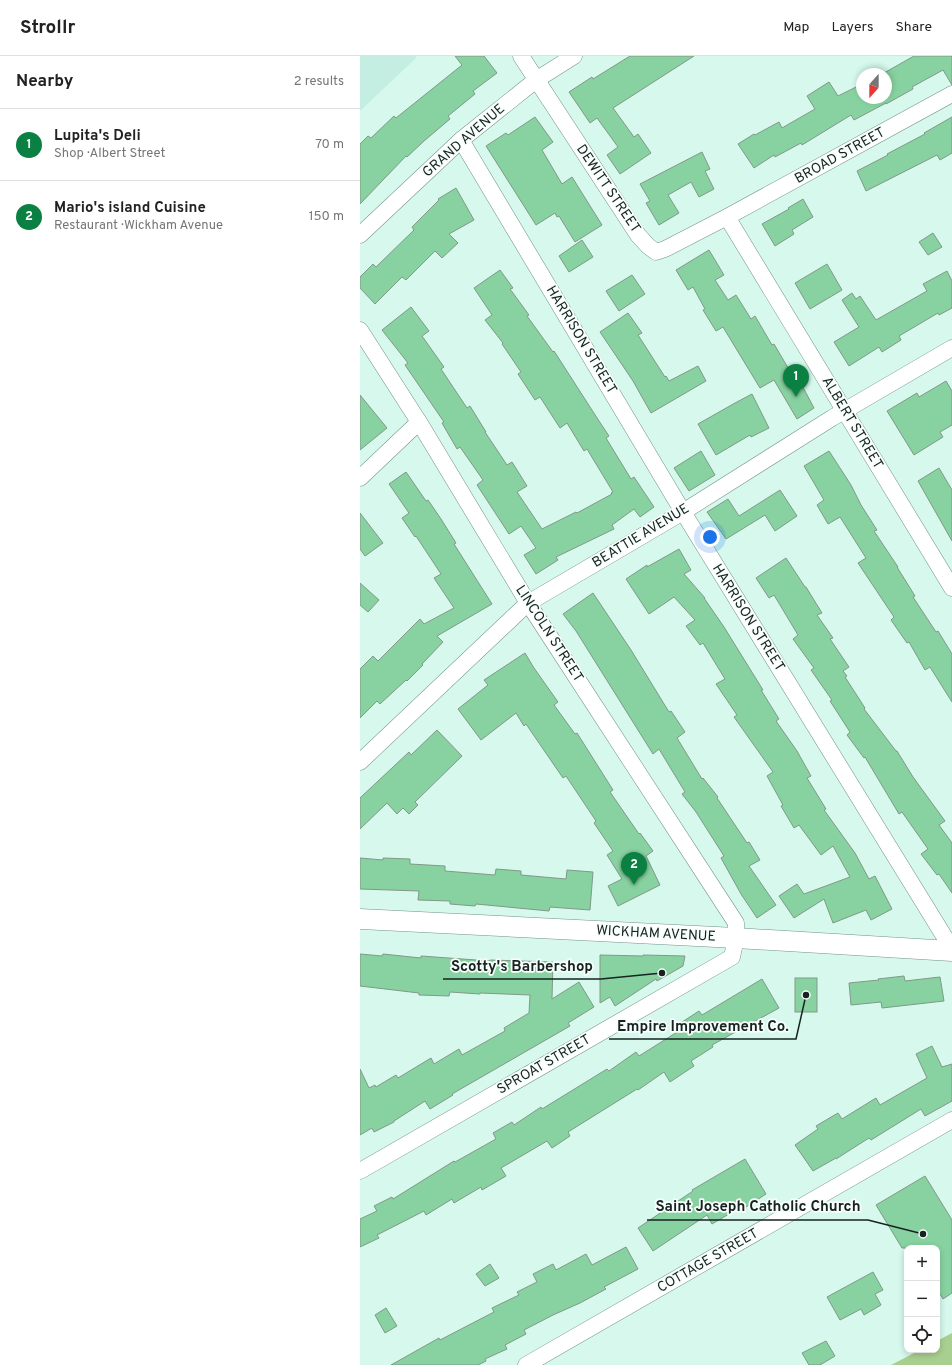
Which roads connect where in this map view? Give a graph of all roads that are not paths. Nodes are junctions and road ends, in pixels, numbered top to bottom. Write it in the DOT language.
graph roads {
  1 [pos="521,56"];
  2 [pos="574,56"];
  3 [pos="536,80"];
  4 [pos="952,94"];
  5 [pos="461,140"];
  6 [pos="727,217"];
  7 [pos="360,235"];
  8 [pos="360,330"];
  9 [pos="952,348"];
  10 [pos="845,411"];
  11 [pos="419,422"];
  12 [pos="360,478"];
  13 [pos="683,512"];
  14 [pos="952,588"];
  15 [pos="528,603"];
  16 [pos="360,762"];
  17 [pos="360,919"];
  18 [pos="736,938"];
  19 [pos="952,950"];
  20 [pos="952,1120"];
  21 [pos="360,1171"];
  22 [pos="526,1365"];
  1 -- 3 [label="street, DEWITT STREET"];
  2 -- 3 [label="street, GRAND AVENUE"];
  3 -- 5 [label="street, GRAND AVENUE"];
  3 -- 6 [label="street, DEWITT STREET"];
  4 -- 6 [label="street, BROAD STREET"];
  5 -- 7 [label="street, GRAND AVENUE"];
  5 -- 13 [label="street, HARRISON STREET"];
  6 -- 10 [label="street, ALBERT STREET"];
  8 -- 11 [label="street, LINCOLN STREET"];
  9 -- 10 [label="street, BEATTIE AVENUE"];
  10 -- 13 [label="street, BEATTIE AVENUE"];
  10 -- 14 [label="street, ALBERT STREET"];
  11 -- 12 [label="street"];
  11 -- 15 [label="street, LINCOLN STREET"];
  13 -- 15 [label="street, BEATTIE AVENUE"];
  13 -- 19 [label="street, HARRISON STREET"];
  15 -- 16 [label="street, BEATTIE AVENUE"];
  15 -- 18 [label="street, LINCOLN STREET"];
  17 -- 18 [label="main road, WICKHAM AVENUE"];
  18 -- 19 [label="main road, WICKHAM AVENUE"];
  18 -- 21 [label="street, SPROAT STREET"];
  20 -- 22 [label="street, COTTAGE STREET"];
}
